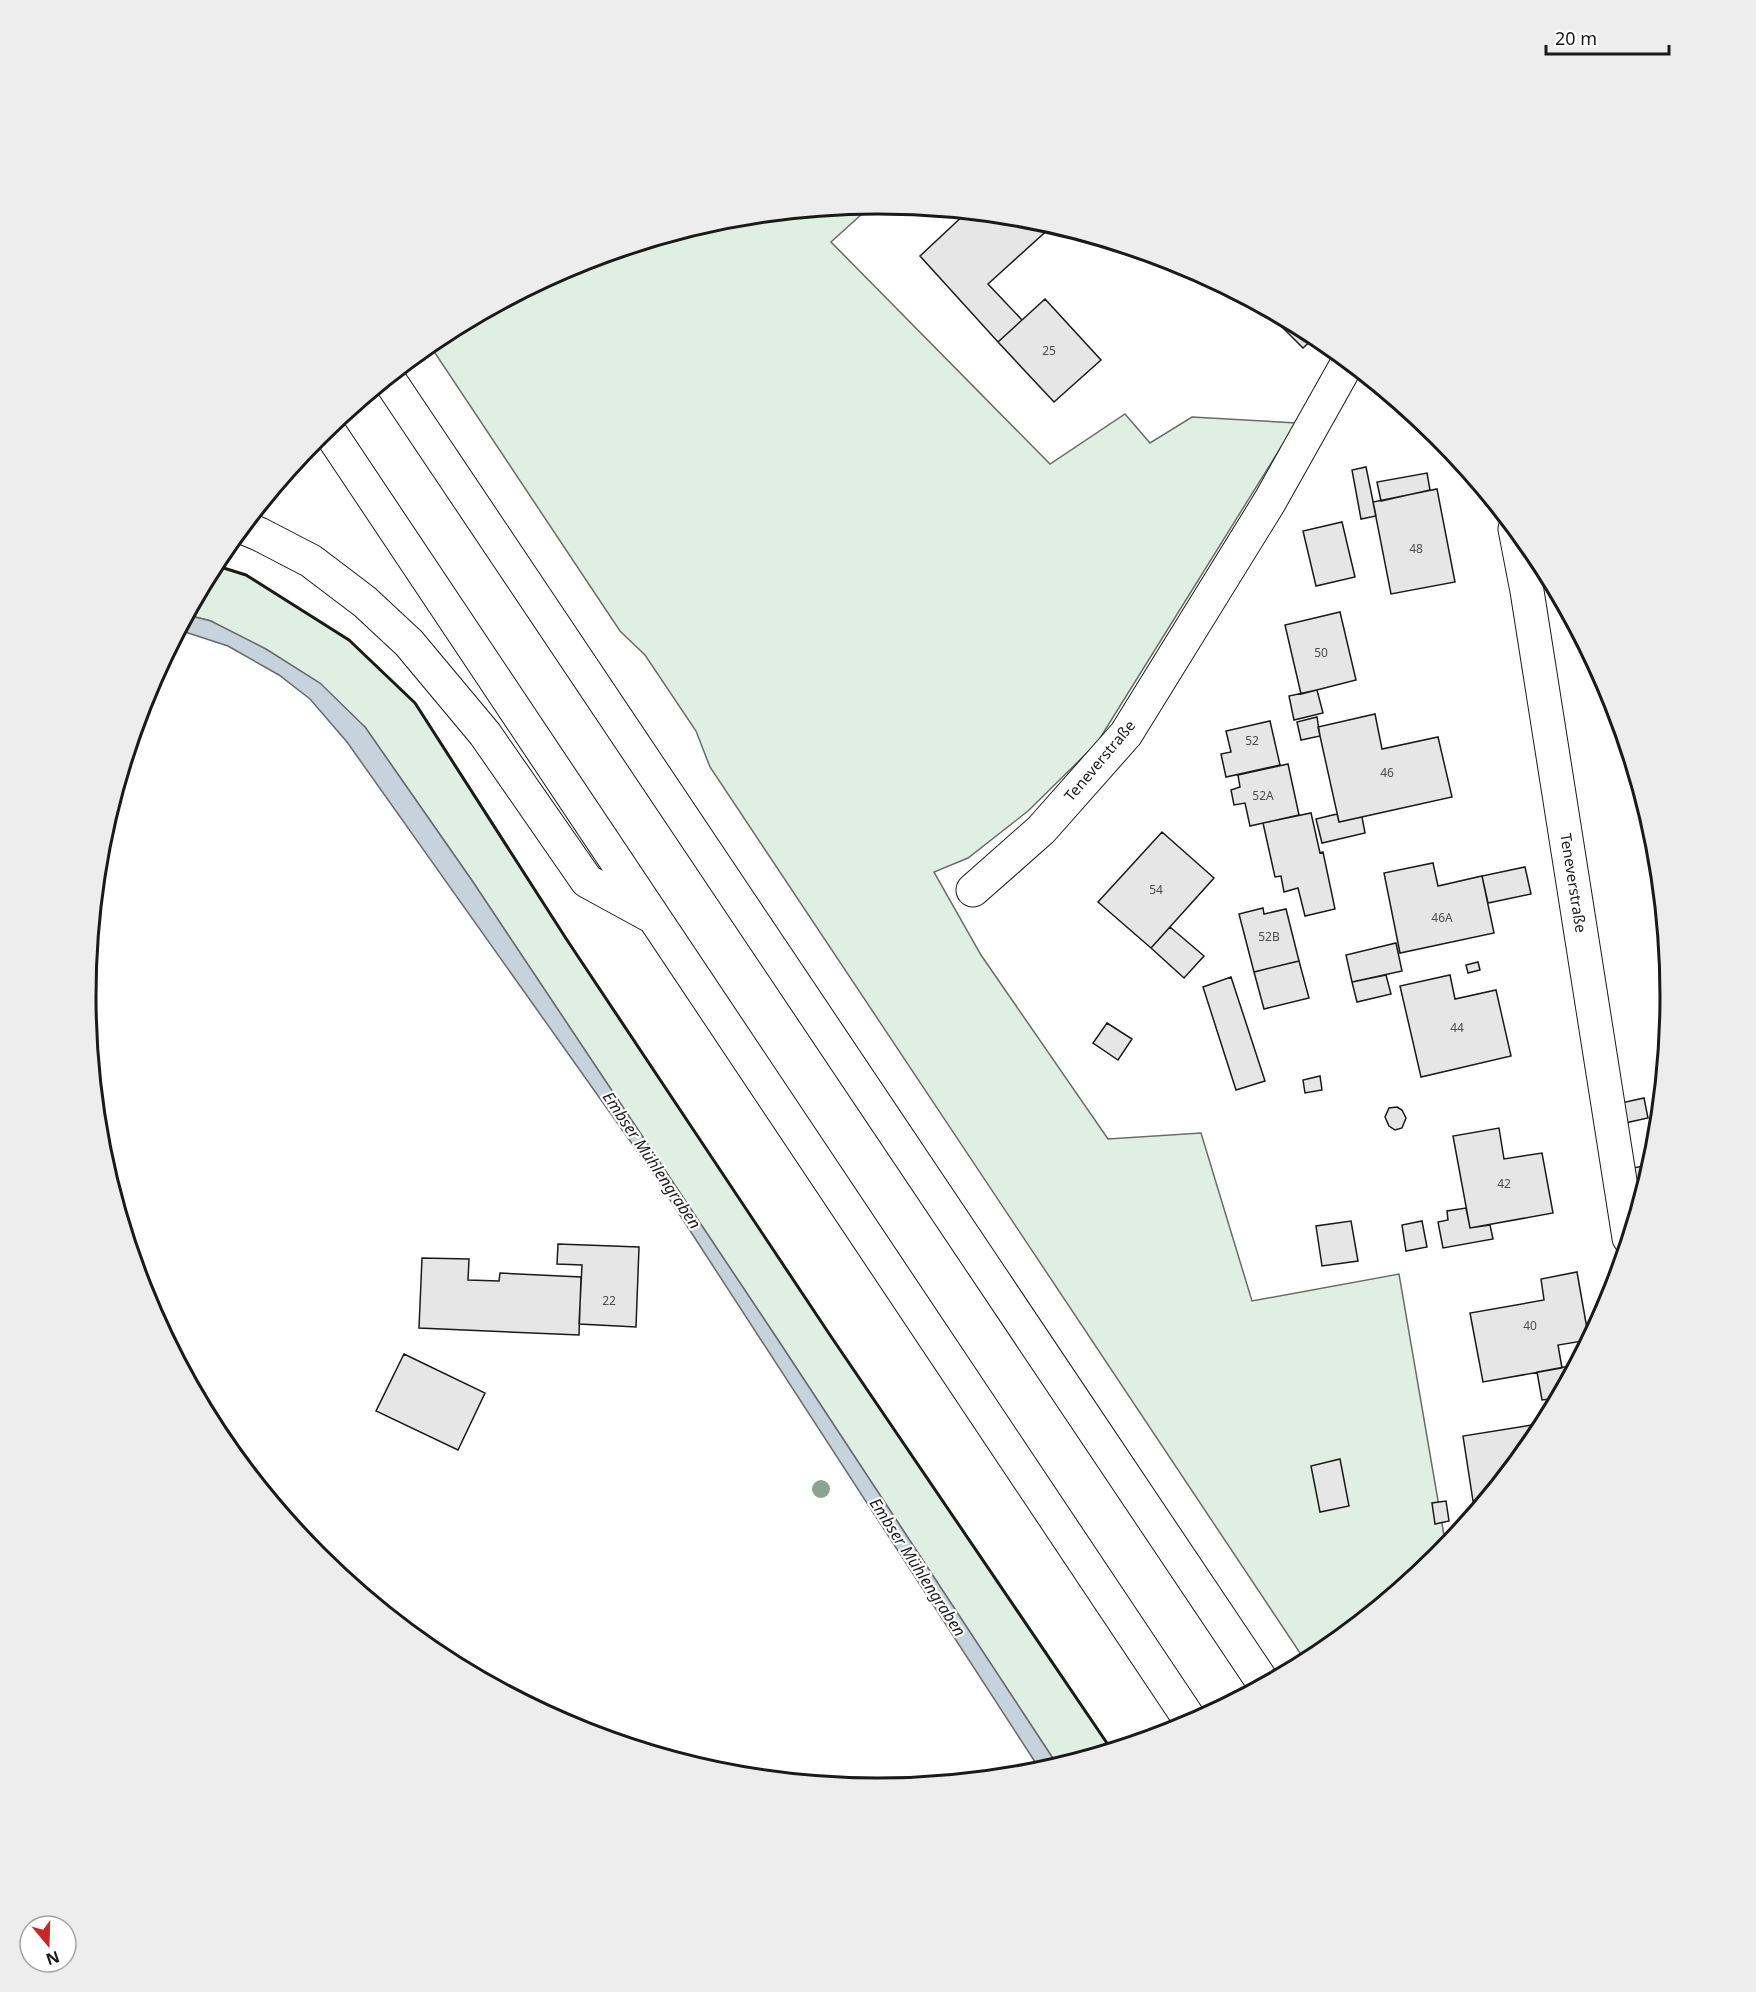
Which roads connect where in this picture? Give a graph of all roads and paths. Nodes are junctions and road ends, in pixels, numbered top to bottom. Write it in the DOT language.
graph roads {
  1 [pos="1344,369"];
  2 [pos="392,384"];
  3 [pos="332,436"];
  4 [pos="250,530"];
  5 [pos="1519,549"];
  6 [pos="972,890"];
  7 [pos="654,917"];
  8 [pos="1626,1220"];
  9 [pos="1260,1678"];
  10 [pos="1186,1714"];
  1 -- 6 [label="main road, Teneverstraße"];
  2 -- 9 [label="main road"];
  3 -- 7 [label="main road"];
  4 -- 7 [label="main road"];
  5 -- 8 [label="main road, Teneverstraße"];
  7 -- 10 [label="main road"];
}
